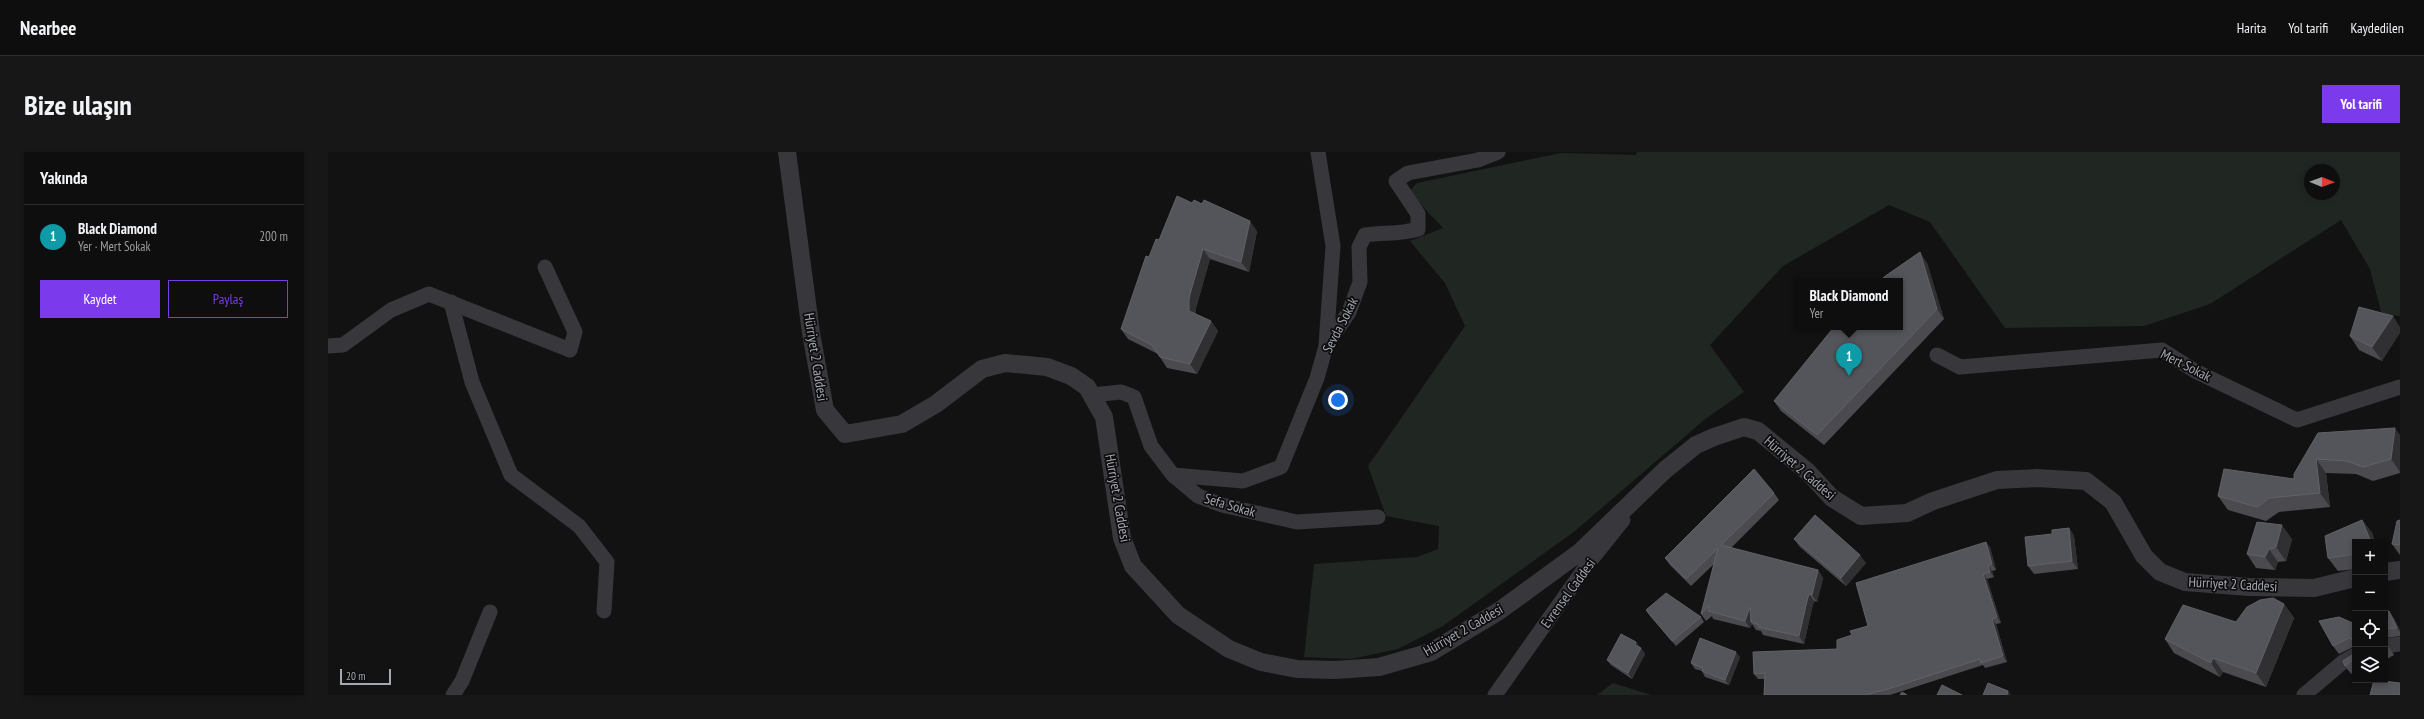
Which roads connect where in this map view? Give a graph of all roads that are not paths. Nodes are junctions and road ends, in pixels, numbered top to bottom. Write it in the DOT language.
graph roads {
  1 [pos="788,152"];
  2 [pos="1318,152"];
  3 [pos="1498,152"];
  4 [pos="545,266"];
  5 [pos="451,302"];
  6 [pos="328,346"];
  7 [pos="1326,346"];
  8 [pos="1938,355"];
  9 [pos="2400,387"];
  10 [pos="1092,395"];
  11 [pos="1173,474"];
  12 [pos="1643,492"];
  13 [pos="1378,517"];
  14 [pos="2400,570"];
  15 [pos="2388,572"];
  16 [pos="2352,579"];
  17 [pos="604,611"];
  18 [pos="490,612"];
  19 [pos="2400,644"];
  20 [pos="2388,646"];
  21 [pos="2352,658"];
  22 [pos="453,695"];
  23 [pos="1495,695"];
  24 [pos="2304,695"];
  1 -- 10 [label="street, Hürriyet 2 Caddesi"];
  2 -- 7 [label="street"];
  3 -- 7 [label="street, Sevda Sokak"];
  4 -- 5 [label="street"];
  5 -- 6 [label="street"];
  5 -- 17 [label="street"];
  7 -- 11 [label="street, Sevda Sokak"];
  8 -- 9 [label="street, Mert Sokak"];
  10 -- 11 [label="street, Sefa Sokak"];
  10 -- 12 [label="street, Hürriyet 2 Caddesi"];
  11 -- 13 [label="street, Sefa Sokak"];
  12 -- 16 [label="street, Hürriyet 2 Caddesi"];
  12 -- 23 [label="street, Evrensel Caddesi"];
  14 -- 15 [label="street"];
  18 -- 22 [label="street"];
  19 -- 20 [label="street"];
  21 -- 24 [label="street"];
}
